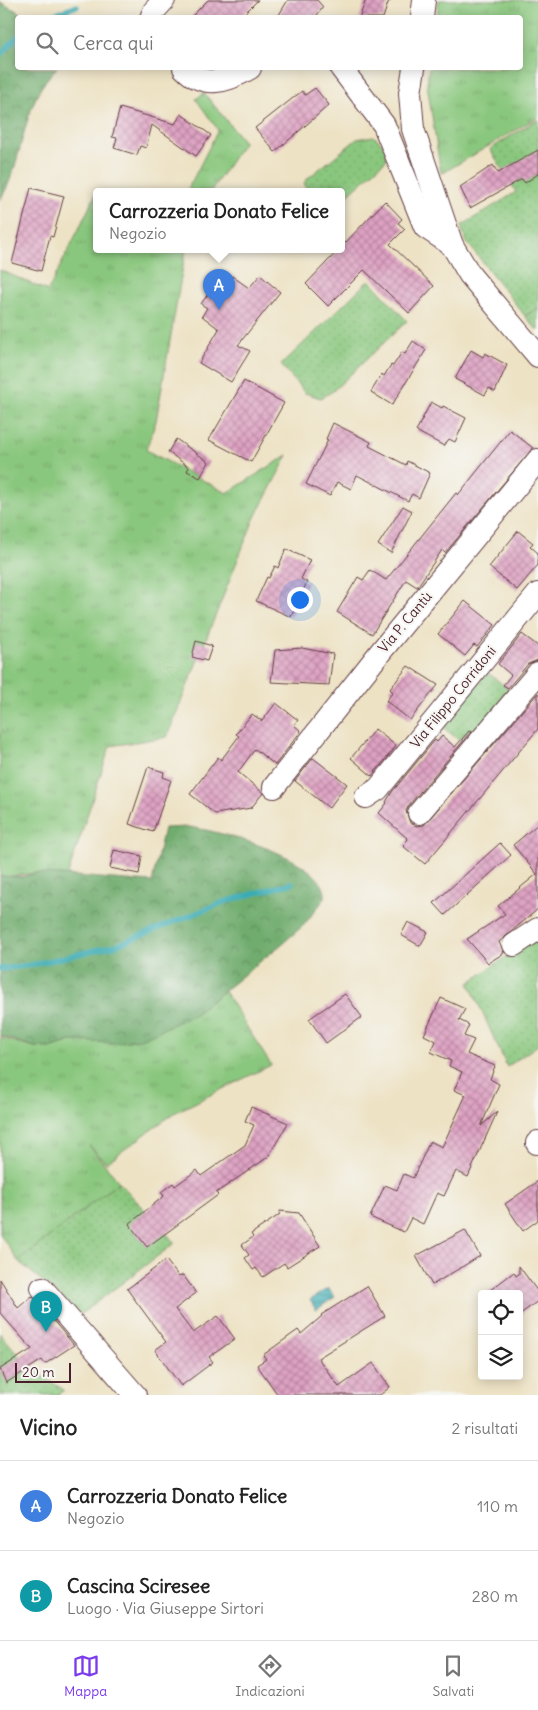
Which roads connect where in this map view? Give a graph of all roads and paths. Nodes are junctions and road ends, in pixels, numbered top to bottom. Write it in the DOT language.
graph roads {
  1 [pos="164,0"];
  2 [pos="424,0"];
  3 [pos="152,15"];
  4 [pos="422,15"];
  5 [pos="186,70"];
  6 [pos="246,70"];
  7 [pos="343,70"];
  8 [pos="414,70"];
  9 [pos="452,245"];
  10 [pos="538,356"];
  11 [pos="538,460"];
  12 [pos="538,594"];
  13 [pos="538,673"];
  14 [pos="274,786"];
  15 [pos="366,797"];
  16 [pos="419,813"];
  17 [pos="538,929"];
  18 [pos="514,945"];
  19 [pos="42,1288"];
  20 [pos="135,1395"];
  1 -- 3 [label="street"];
  2 -- 4 [label="street"];
  5 -- 6 [label="street"];
  7 -- 9 [label="street"];
  8 -- 9 [label="street"];
  9 -- 10 [label="street"];
  11 -- 14 [label="street, Via P. Cantù"];
  12 -- 15 [label="street, Via Filippo Corridoni"];
  13 -- 16 [label="street"];
  17 -- 18 [label="street"];
  19 -- 20 [label="street"];
}
